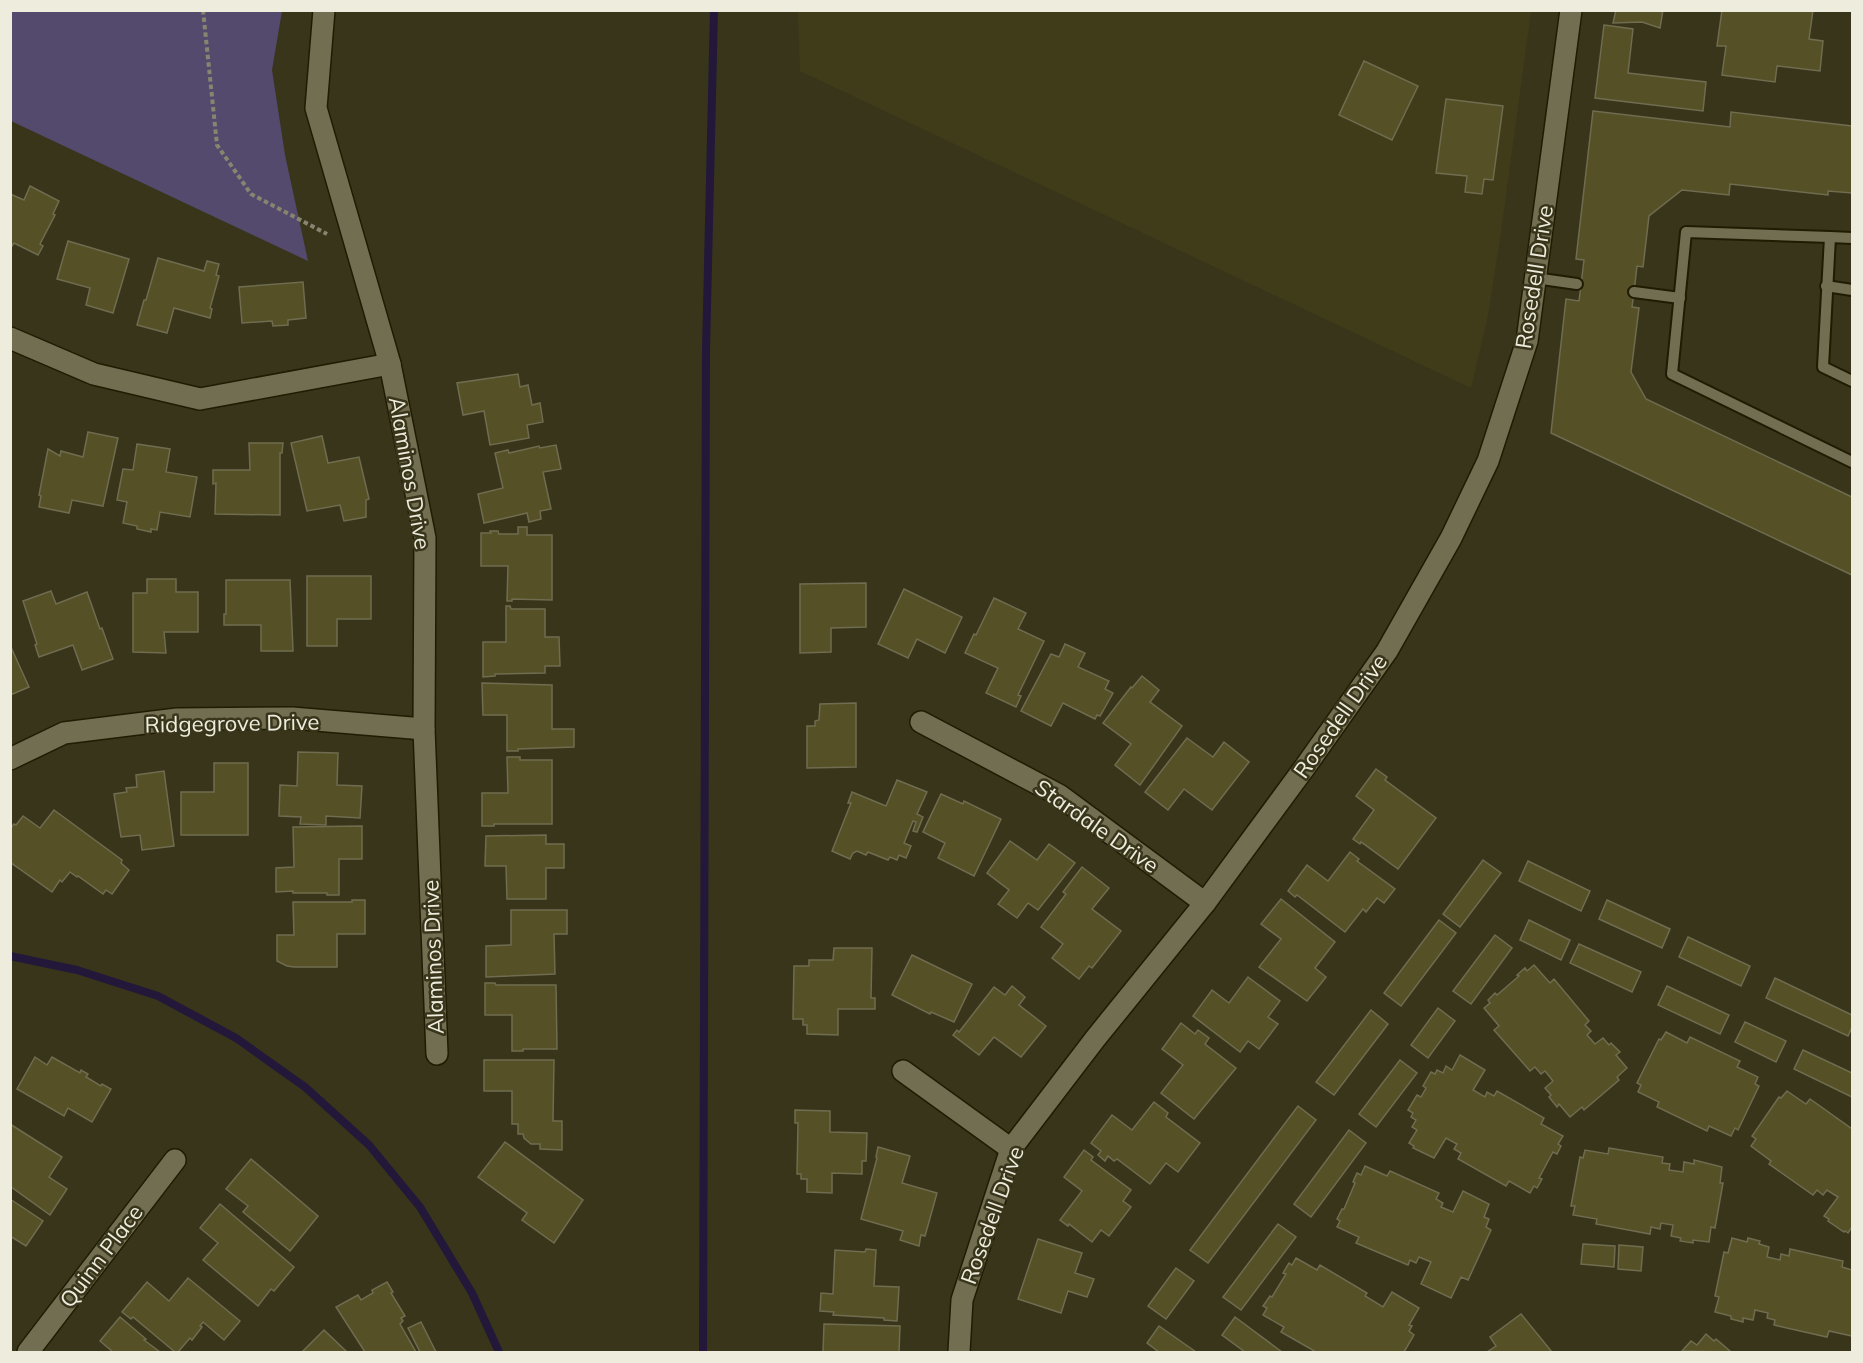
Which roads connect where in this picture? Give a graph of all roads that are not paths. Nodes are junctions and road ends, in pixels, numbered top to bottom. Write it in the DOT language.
graph roads {
  1 [pos="324,10"];
  2 [pos="1571,10"];
  3 [pos="1830,237"];
  4 [pos="1852,238"];
  5 [pos="1535,278"];
  6 [pos="1577,284"];
  7 [pos="1826,286"];
  8 [pos="1852,290"];
  9 [pos="1634,292"];
  10 [pos="1680,298"];
  11 [pos="10,338"];
  12 [pos="390,364"];
  13 [pos="1852,381"];
  14 [pos="1852,462"];
  15 [pos="921,722"];
  16 [pos="424,729"];
  17 [pos="10,759"];
  18 [pos="1205,903"];
  19 [pos="437,1054"];
  20 [pos="903,1071"];
  21 [pos="1011,1149"];
  22 [pos="175,1160"];
  23 [pos="10,1348"];
  24 [pos="17,1353"];
  25 [pos="28,1353"];
  26 [pos="959,1353"];
  1 -- 12 [label="street, Alaminos Drive"];
  2 -- 5 [label="street, Rosedell Drive"];
  3 -- 4 [label="lane"];
  3 -- 7 [label="lane"];
  3 -- 10 [label="lane"];
  5 -- 6 [label="lane"];
  5 -- 18 [label="street, Rosedell Drive"];
  7 -- 8 [label="lane"];
  7 -- 13 [label="lane"];
  9 -- 10 [label="lane"];
  10 -- 14 [label="lane"];
  11 -- 12 [label="street"];
  12 -- 16 [label="street, Alaminos Drive"];
  15 -- 18 [label="street, Stardale Drive"];
  16 -- 17 [label="street, Ridgegrove Drive"];
  16 -- 19 [label="street, Alaminos Drive"];
  18 -- 21 [label="street, Rosedell Drive"];
  20 -- 21 [label="street"];
  21 -- 26 [label="street, Rosedell Drive"];
  22 -- 25 [label="street, Quinn Place"];
  23 -- 24 [label="street"];
}
